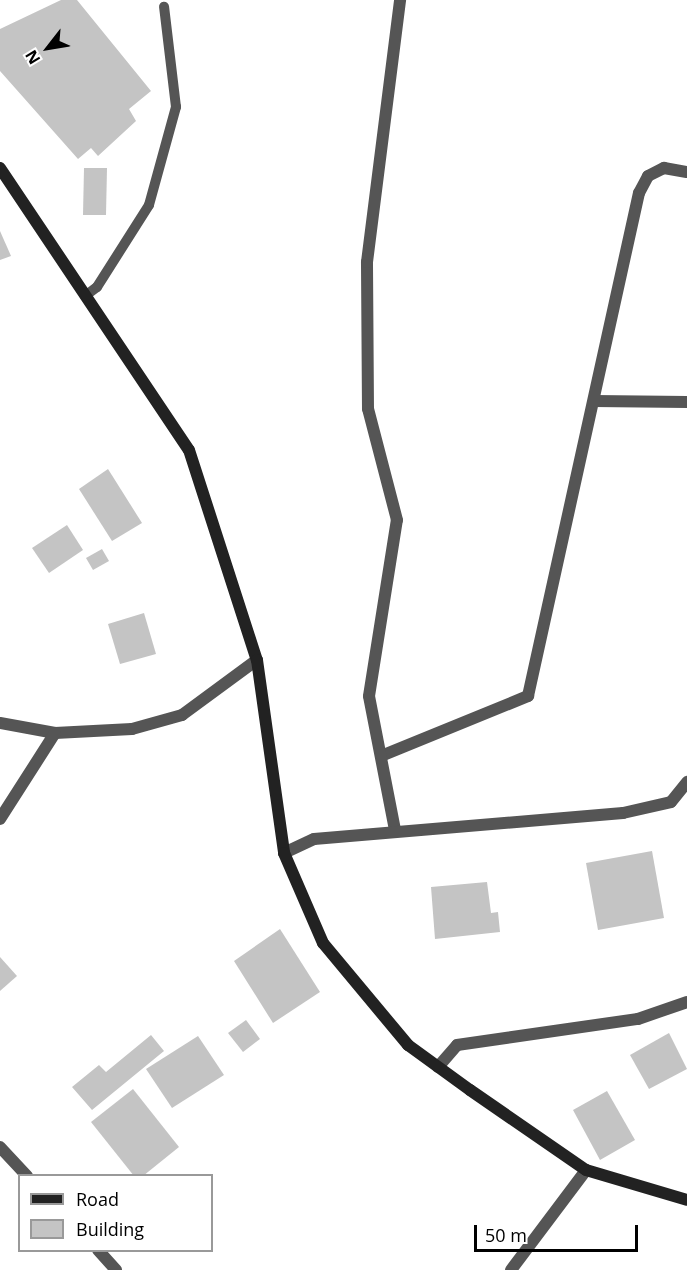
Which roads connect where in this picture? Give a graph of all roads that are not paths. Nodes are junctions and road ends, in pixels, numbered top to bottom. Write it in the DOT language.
graph roads {
  1 [pos="400,0"];
  2 [pos="164,7"];
  3 [pos="0,168"];
  4 [pos="687,172"];
  5 [pos="85,296"];
  6 [pos="594,400"];
  7 [pos="687,402"];
  8 [pos="257,660"];
  9 [pos="0,723"];
  10 [pos="55,733"];
  11 [pos="381,756"];
  12 [pos="687,782"];
  13 [pos="0,819"];
  14 [pos="395,830"];
  15 [pos="284,853"];
  16 [pos="687,1002"];
  17 [pos="438,1066"];
  18 [pos="0,1147"];
  19 [pos="586,1170"];
  20 [pos="25,1174"];
  21 [pos="687,1200"];
  22 [pos="99,1252"];
  23 [pos="116,1270"];
  24 [pos="511,1270"];
  1 -- 11 [label="street"];
  2 -- 5 [label="lane"];
  3 -- 5 [label="street"];
  4 -- 6 [label="street"];
  5 -- 8 [label="street"];
  6 -- 7 [label="street"];
  6 -- 11 [label="street"];
  8 -- 10 [label="street"];
  8 -- 15 [label="street"];
  9 -- 10 [label="street"];
  10 -- 13 [label="street"];
  11 -- 14 [label="street"];
  12 -- 14 [label="street"];
  14 -- 15 [label="street"];
  15 -- 17 [label="street"];
  16 -- 17 [label="street"];
  17 -- 19 [label="street"];
  18 -- 20 [label="street"];
  19 -- 21 [label="street"];
  19 -- 24 [label="street"];
  22 -- 23 [label="street"];
}
